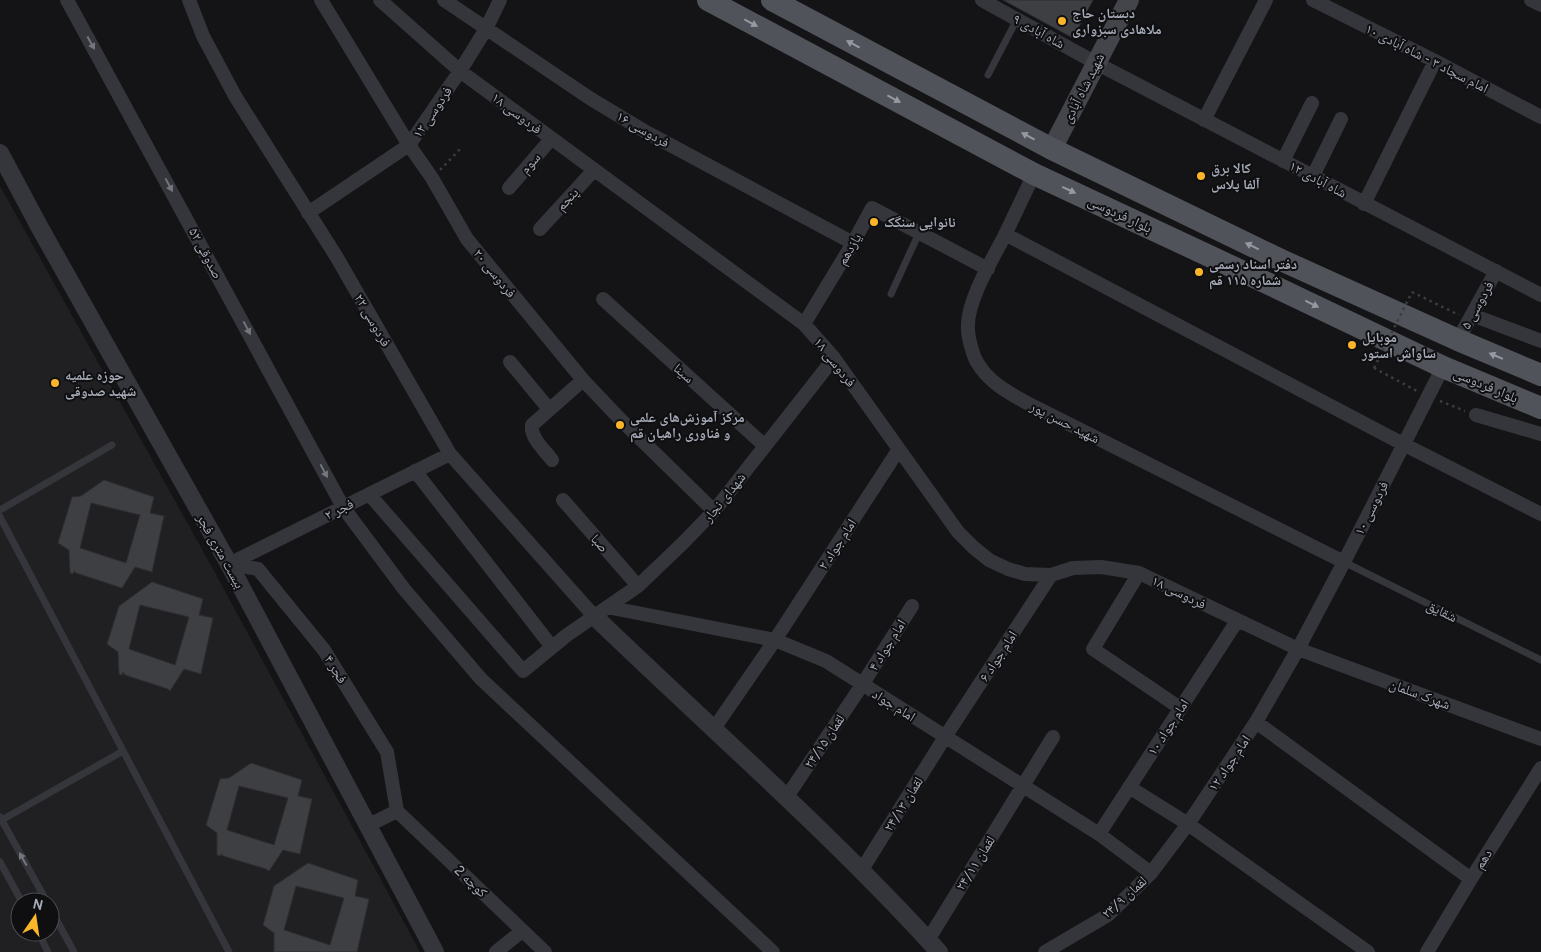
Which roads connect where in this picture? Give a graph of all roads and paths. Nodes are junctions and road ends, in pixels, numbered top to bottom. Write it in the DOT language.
graph roads {
  1 [pos="67,0"];
  2 [pos="189,0"];
  3 [pos="320,0"];
  4 [pos="380,0"];
  5 [pos="444,0"];
  6 [pos="500,0"];
  7 [pos="708,0"];
  8 [pos="772,0"];
  9 [pos="982,0"];
  10 [pos="1129,0"];
  11 [pos="1266,0"];
  12 [pos="1313,0"];
  13 [pos="1531,0"];
  14 [pos="1002,5"];
  15 [pos="1541,5"];
  16 [pos="1017,18"];
  17 [pos="486,29"];
  18 [pos="1436,61"];
  19 [pos="1096,63"];
  20 [pos="460,71"];
  21 [pos="988,75"];
  22 [pos="1312,103"];
  23 [pos="1541,117"];
  24 [pos="1341,119"];
  25 [pos="1204,120"];
  26 [pos="551,138"];
  27 [pos="409,145"];
  28 [pos="462,147"];
  29 [pos="1052,149"];
  30 [pos="0,153"];
  31 [pos="1282,161"];
  32 [pos="594,170"];
  33 [pos="1034,174"];
  34 [pos="1313,176"];
  35 [pos="432,178"];
  36 [pos="509,188"];
  37 [pos="1364,204"];
  38 [pos="308,213"];
  39 [pos="540,229"];
  40 [pos="919,233"];
  41 [pos="1005,234"];
  42 [pos="853,243"];
  43 [pos="988,269"];
  44 [pos="1496,271"];
  45 [pos="891,294"];
  46 [pos="1541,295"];
  47 [pos="603,299"];
  48 [pos="1470,317"];
  49 [pos="804,324"];
  50 [pos="1458,340"];
  51 [pos="1541,341"];
  52 [pos="834,358"];
  53 [pos="510,362"];
  54 [pos="1443,367"];
  55 [pos="1541,375"];
  56 [pos="583,380"];
  57 [pos="1428,396"];
  58 [pos="1541,408"];
  59 [pos="550,409"];
  60 [pos="1476,415"];
  61 [pos="1541,434"];
  62 [pos="1403,444"];
  63 [pos="112,445"];
  64 [pos="765,446"];
  65 [pos="899,448"];
  66 [pos="450,454"];
  67 [pos="552,460"];
  68 [pos="415,471"];
  69 [pos="369,494"];
  70 [pos="563,500"];
  71 [pos="343,507"];
  72 [pos="0,510"];
  73 [pos="714,510"];
  74 [pos="1541,514"];
  75 [pos="0,517"];
  76 [pos="1344,562"];
  77 [pos="228,564"];
  78 [pos="1139,573"];
  79 [pos="1051,575"];
  80 [pos="638,586"];
  81 [pos="912,606"];
  82 [pos="600,611"];
  83 [pos="1237,620"];
  84 [pos="775,640"];
  85 [pos="552,647"];
  86 [pos="1298,649"];
  87 [pos="1541,660"];
  88 [pos="862,685"];
  89 [pos="1180,708"];
  90 [pos="1256,722"];
  91 [pos="713,730"];
  92 [pos="945,737"];
  93 [pos="1053,737"];
  94 [pos="1541,738"];
  95 [pos="123,751"];
  96 [pos="1541,768"];
  97 [pos="1022,786"];
  98 [pos="1129,787"];
  99 [pos="786,798"];
  100 [pos="397,811"];
  101 [pos="1,819"];
  102 [pos="1188,824"];
  103 [pos="367,826"];
  104 [pos="1099,834"];
  105 [pos="0,862"];
  106 [pos="861,871"];
  107 [pos="1151,873"];
  108 [pos="1470,879"];
  109 [pos="16,892"];
  110 [pos="41,892"];
  111 [pos="60,926"];
  112 [pos="522,931"];
  113 [pos="933,946"];
  114 [pos="766,950"];
  115 [pos="74,952"];
  116 [pos="229,952"];
  117 [pos="435,952"];
  118 [pos="496,952"];
  119 [pos="545,952"];
  120 [pos="1045,952"];
  121 [pos="1368,952"];
  122 [pos="1427,952"];
  1 -- 71 [label="street, صدوقی ۵۲, one-way"];
  2 -- 38 [label="street, فردوسی ۲۲"];
  3 -- 27 [label="street, فردوسی ۲۰"];
  4 -- 20 [label="street, فردوسی ۱۸"];
  5 -- 17 [label="street, فردوسی ۱۶"];
  6 -- 17 [label="street, فردوسی ۱۲"];
  7 -- 33 [label="main road, بلوار فردوسی, one-way"];
  29 -- 8 [label="main road, بلوار فردوسی, one-way"];
  9 -- 14 [label="street, شاه آبادی ۹"];
  10 -- 19 [label="main road, شهید شاه آبادی"];
  11 -- 25 [label="street"];
  12 -- 18 [label="street, امام سجاد ۳ - شاه آبادی ۱۰"];
  13 -- 15 [label="street"];
  14 -- 16 [label="street, شاه آبادی ۹"];
  16 -- 19 [label="street, شاه آبادی ۹"];
  16 -- 21 [label="lane"];
  17 -- 20 [label="street, فردوسی ۱۲"];
  17 -- 42 [label="street, فردوسی ۱۶"];
  18 -- 23 [label="street, امام سجاد ۳ - شاه آبادی ۱۰"];
  18 -- 37 [label="street"];
  19 -- 25 [label="street, شاه آبادی ۱۲"];
  19 -- 29 [label="main road, شهید شاه آبادی"];
  20 -- 26 [label="street, فردوسی ۱۸"];
  20 -- 27 [label="street, فردوسی ۱۲"];
  22 -- 31 [label="street"];
  24 -- 34 [label="street"];
  25 -- 31 [label="street, شاه آبادی ۱۲"];
  26 -- 32 [label="street, فردوسی ۱۸"];
  26 -- 36 [label="street, سوم"];
  27 -- 35 [label="street, فردوسی ۲۰"];
  27 -- 38 [label="street, فردوسی ۱۲"];
  28 -- 35 [label="path"];
  50 -- 29 [label="main road, بلوار فردوسی, one-way"];
  30 -- 77 [label="street, بیست متری فجر"];
  31 -- 34 [label="street, شاه آبادی ۱۲"];
  32 -- 39 [label="street, پنجم"];
  32 -- 49 [label="street, فردوسی ۱۸"];
  33 -- 41 [label="street, شهید حسن پور"];
  33 -- 54 [label="main road, بلوار فردوسی, one-way"];
  34 -- 37 [label="street, شاه آبادی ۱۲"];
  35 -- 56 [label="street, فردوسی ۲۰"];
  37 -- 44 [label="street, شاه آبادی ۱۲"];
  38 -- 66 [label="street, فردوسی ۲۲"];
  40 -- 42 [label="street, یازدهم"];
  40 -- 43 [label="street, یازدهم"];
  40 -- 45 [label="lane"];
  41 -- 43 [label="street, شهید حسن پور"];
  41 -- 62 [label="street"];
  42 -- 49 [label="street, یازدهم"];
  43 -- 76 [label="street, شهید حسن پور"];
  44 -- 46 [label="street, شاه آبادی ۱۲"];
  44 -- 48 [label="street, فردوسی ۵"];
  47 -- 64 [label="street, سینا"];
  48 -- 50 [label="street, فردوسی ۵"];
  48 -- 51 [label="street"];
  48 -- 57 [label="path, bridge"];
  49 -- 52 [label="street, فردوسی ۱۸"];
  55 -- 50 [label="main road, بلوار فردوسی, one-way"];
  52 -- 64 [label="street, شهدای نجار"];
  52 -- 65 [label="street, فردوسی ۱۸"];
  53 -- 59 [label="street"];
  54 -- 57 [label="street, فردوسی ۱۰"];
  54 -- 58 [label="main road, بلوار فردوسی"];
  56 -- 59 [label="street"];
  56 -- 73 [label="street, فردوسی ۲۰"];
  57 -- 60 [label="path"];
  57 -- 62 [label="street, فردوسی ۱۰"];
  59 -- 67 [label="street"];
  60 -- 61 [label="street"];
  62 -- 74 [label="street"];
  62 -- 76 [label="street, فردوسی ۱۰"];
  63 -- 72 [label="lane"];
  64 -- 73 [label="street, شهدای نجار"];
  65 -- 79 [label="street, فردوسی ۱۸"];
  65 -- 84 [label="street, امام جواد ۲"];
  66 -- 68 [label="street, فجر ۲"];
  66 -- 82 [label="street, فردوسی ۲۲"];
  68 -- 69 [label="street, فجر ۲"];
  68 -- 85 [label="street"];
  69 -- 71 [label="street, فجر ۲"];
  69 -- 85 [label="street, شهدای نجار"];
  70 -- 80 [label="street, صبا"];
  71 -- 77 [label="street, فجر ۲"];
  71 -- 114 [label="street, صدوقی ۵۲"];
  73 -- 80 [label="street, شهدای نجار"];
  75 -- 95 [label="lane"];
  76 -- 86 [label="street, فردوسی ۱۰"];
  76 -- 87 [label="lane, شقایق"];
  77 -- 100 [label="street, فجر ۴"];
  77 -- 103 [label="street, بیست متری فجر"];
  78 -- 79 [label="street, فردوسی ۱۸"];
  78 -- 83 [label="street, فردوسی ۱۸"];
  78 -- 89 [label="street"];
  79 -- 92 [label="street, امام جواد ۶"];
  80 -- 82 [label="street, شهدای نجار"];
  81 -- 88 [label="street, امام جواد ۴"];
  82 -- 84 [label="street, امام جواد"];
  82 -- 85 [label="street, شهدای نجار"];
  82 -- 91 [label="street"];
  83 -- 86 [label="street, فردوسی ۱۸"];
  83 -- 89 [label="street, امام جواد ۱۰"];
  84 -- 88 [label="street, امام جواد"];
  84 -- 91 [label="street, امام جواد ۲"];
  86 -- 90 [label="street, امام جواد ۱۲"];
  86 -- 94 [label="street, شهرک سلمان"];
  88 -- 92 [label="street, امام جواد"];
  88 -- 99 [label="street, لقمان ۲۴/۱۵"];
  89 -- 98 [label="street, امام جواد ۱۰"];
  90 -- 102 [label="street, امام جواد ۱۲"];
  90 -- 108 [label="street"];
  91 -- 99 [label="street"];
  92 -- 97 [label="street, امام جواد"];
  92 -- 106 [label="street, لقمان ۲۴/۱۳"];
  93 -- 97 [label="street, لقمان ۲۴/۱۱"];
  95 -- 101 [label="lane"];
  95 -- 116 [label="lane"];
  96 -- 108 [label="street, دهم"];
  97 -- 104 [label="street, امام جواد"];
  97 -- 113 [label="street, لقمان ۲۴/۱۱"];
  98 -- 102 [label="street"];
  98 -- 104 [label="street, امام جواد ۱۰"];
  99 -- 106 [label="street"];
  100 -- 103 [label="street"];
  100 -- 112 [label="street, کوچه 2"];
  110 -- 101 [label="lane, one-way"];
  102 -- 107 [label="street, امام جواد ۱۲"];
  102 -- 121 [label="street"];
  103 -- 117 [label="street, بیست متری فجر"];
  104 -- 107 [label="street, امام جواد"];
  105 -- 109 [label="lane"];
  106 -- 113 [label="street"];
  107 -- 120 [label="street, لقمان ۲۴/۹"];
  108 -- 122 [label="street, دهم"];
  111 -- 115 [label="lane"];
  112 -- 118 [label="street"];
  112 -- 119 [label="street, کوچه 2"];
}
